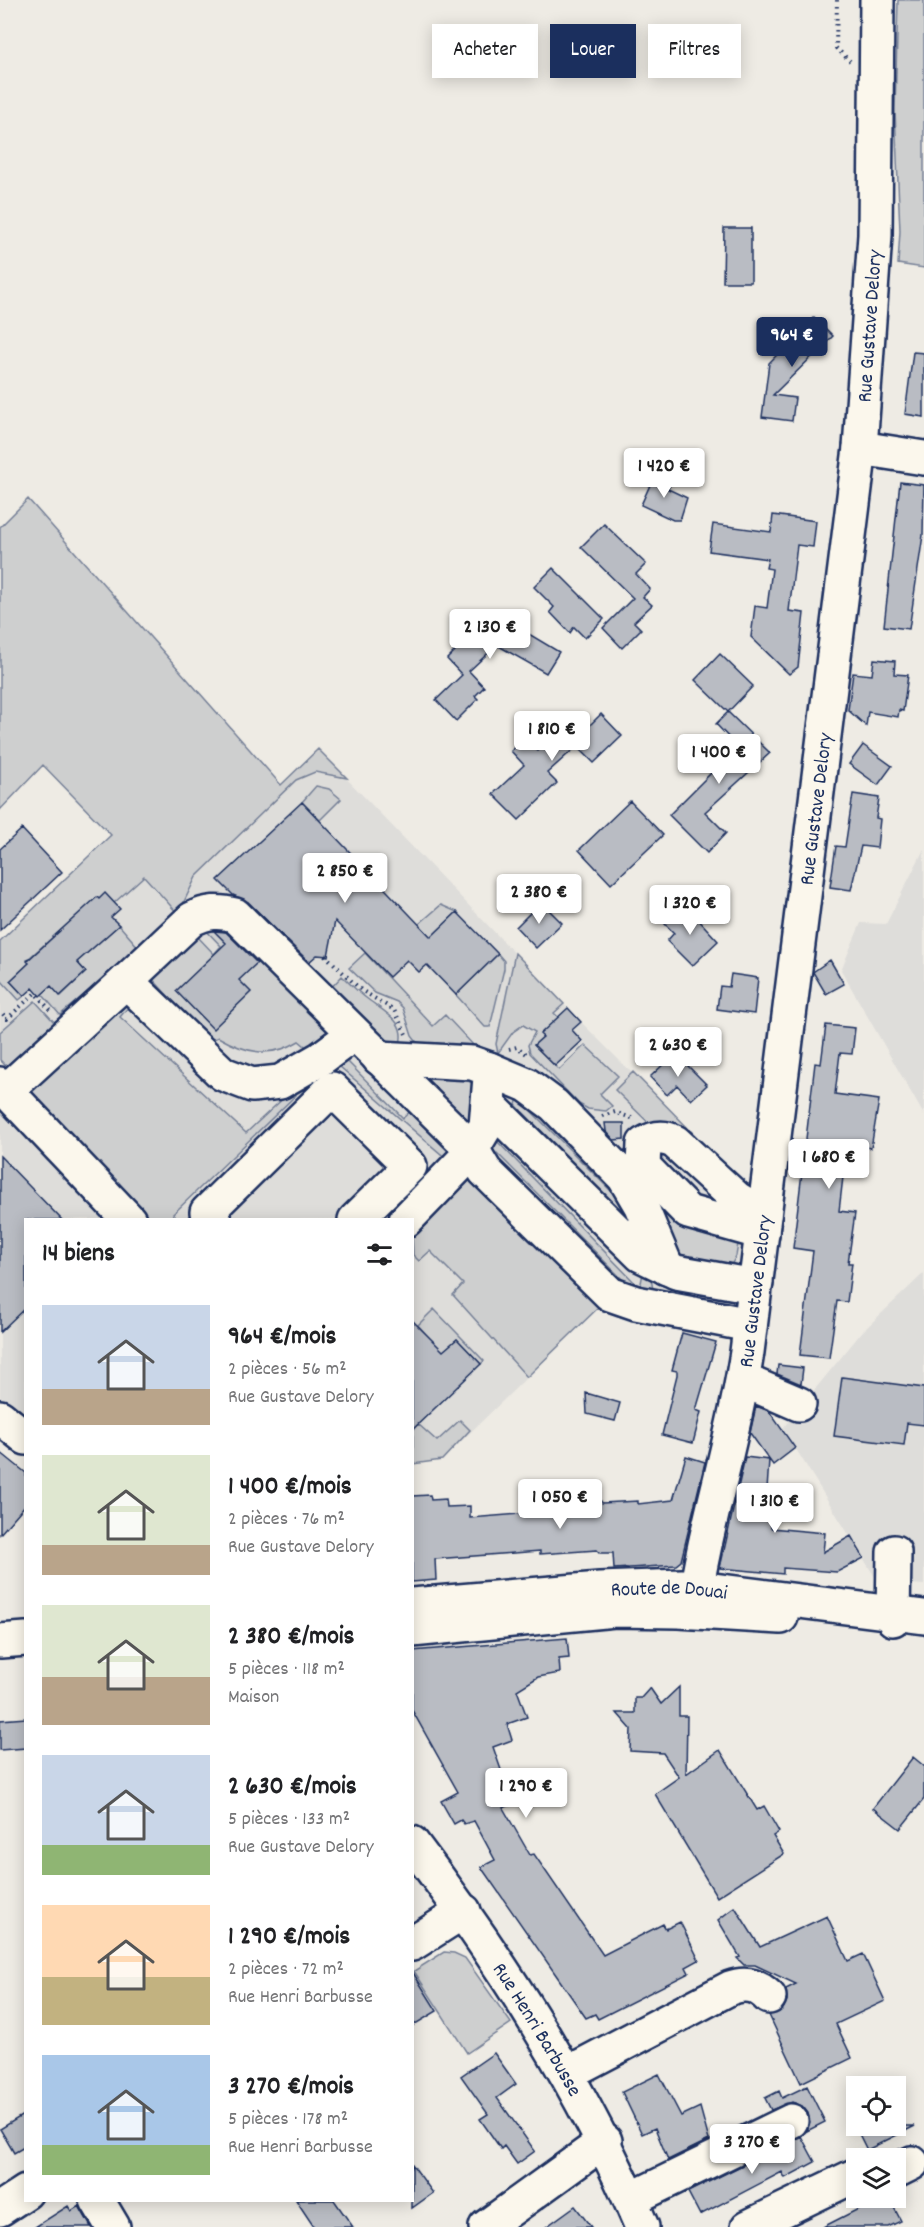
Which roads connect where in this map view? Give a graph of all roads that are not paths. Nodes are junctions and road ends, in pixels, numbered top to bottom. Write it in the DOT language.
graph roads {
  1 [pos="878,0"];
  2 [pos="860,448"];
  3 [pos="924,458"];
  4 [pos="126,981"];
  5 [pos="354,1034"];
  6 [pos="391,1059"];
  7 [pos="489,1070"];
  8 [pos="3,1088"];
  9 [pos="488,1104"];
  10 [pos="472,1149"];
  11 [pos="127,1218"];
  12 [pos="212,1218"];
  13 [pos="357,1218"];
  14 [pos="408,1218"];
  15 [pos="667,1268"];
  16 [pos="756,1282"];
  17 [pos="750,1325"];
  18 [pos="743,1380"];
  19 [pos="799,1404"];
  20 [pos="0,1418"];
  21 [pos="24,1436"];
  22 [pos="894,1552"];
  23 [pos="695,1599"];
  24 [pos="414,1605"];
  25 [pos="909,1617"];
  26 [pos="414,1630"];
  27 [pos="24,1639"];
  28 [pos="0,1641"];
  29 [pos="0,1657"];
  30 [pos="24,1658"];
  31 [pos="414,1846"];
  32 [pos="464,1911"];
  33 [pos="414,1943"];
  34 [pos="769,1998"];
  35 [pos="568,2073"];
  36 [pos="791,2121"];
  37 [pos="605,2141"];
  38 [pos="846,2180"];
  39 [pos="846,2196"];
  40 [pos="98,2202"];
  41 [pos="637,2213"];
  42 [pos="113,2227"];
  43 [pos="486,2227"];
  44 [pos="748,2227"];
  45 [pos="783,2227"];
  1 -- 2 [label="street, Rue Gustave Delory"];
  2 -- 3 [label="street"];
  2 -- 16 [label="street, Rue Gustave Delory"];
  4 -- 5 [label="street"];
  4 -- 5 [label="street"];
  4 -- 8 [label="street"];
  5 -- 6 [label="street"];
  6 -- 7 [label="street"];
  6 -- 10 [label="street"];
  7 -- 9 [label="street"];
  7 -- 15 [label="street"];
  8 -- 11 [label="street"];
  9 -- 10 [label="street"];
  9 -- 15 [label="street"];
  10 -- 14 [label="street"];
  10 -- 17 [label="street"];
  12 -- 13 [label="street"];
  15 -- 16 [label="street"];
  16 -- 17 [label="street, Rue Gustave Delory"];
  17 -- 18 [label="street, Rue Gustave Delory"];
  18 -- 19 [label="street"];
  18 -- 23 [label="street, Rue Gustave Delory"];
  20 -- 21 [label="street"];
  22 -- 25 [label="street"];
  23 -- 24 [label="street, Route de Douai"];
  23 -- 25 [label="street, Route de Douai"];
  23 -- 26 [label="street"];
  27 -- 28 [label="street"];
  29 -- 30 [label="street"];
  31 -- 32 [label="street, Rue Henri Barbusse"];
  32 -- 33 [label="street"];
  32 -- 35 [label="street, Rue Henri Barbusse"];
  34 -- 35 [label="street"];
  35 -- 37 [label="street, Rue Henri Barbusse"];
  36 -- 41 [label="street"];
  37 -- 41 [label="street, Rue Henri Barbusse"];
  37 -- 43 [label="street"];
  38 -- 44 [label="street"];
  39 -- 45 [label="street"];
  40 -- 42 [label="street"];
}
